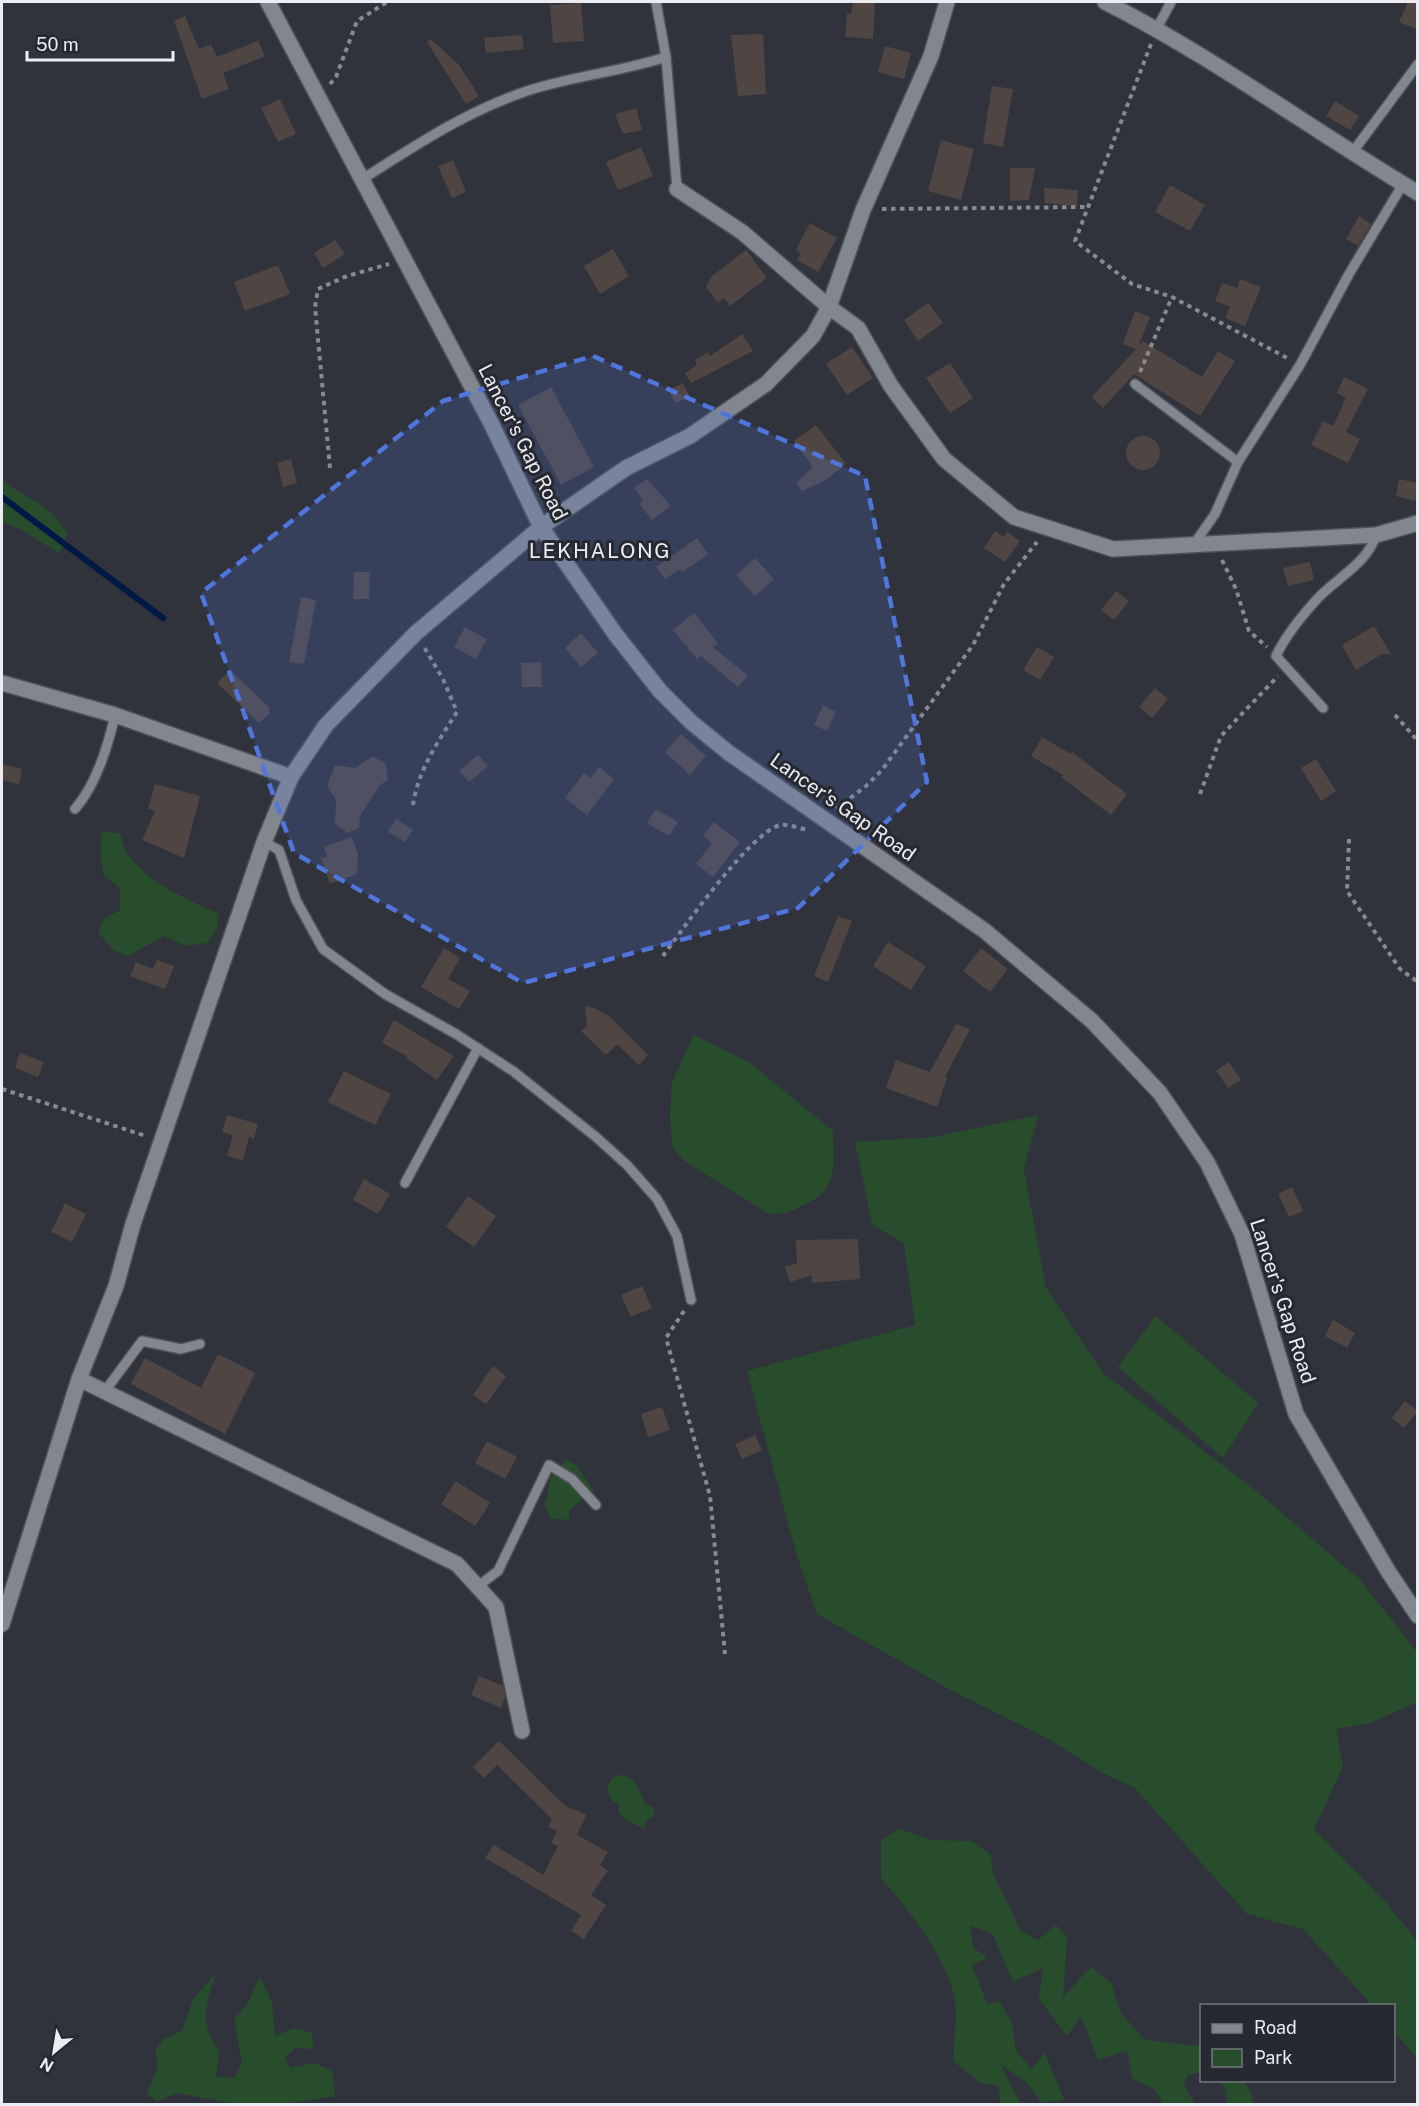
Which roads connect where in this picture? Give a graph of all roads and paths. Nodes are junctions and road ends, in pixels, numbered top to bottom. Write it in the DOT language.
graph roads {
  1 [pos="268,2"];
  2 [pos="387,2"];
  3 [pos="656,2"];
  4 [pos="947,2"];
  5 [pos="1105,2"];
  6 [pos="1171,2"];
  7 [pos="1157,28"];
  8 [pos="666,57"];
  9 [pos="1418,64"];
  10 [pos="319,99"];
  11 [pos="1352,153"];
  12 [pos="361,180"];
  13 [pos="1403,184"];
  14 [pos="677,189"];
  15 [pos="1418,193"];
  16 [pos="1088,207"];
  17 [pos="863,210"];
  18 [pos="404,259"];
  19 [pos="1172,297"];
  20 [pos="829,307"];
  21 [pos="1300,365"];
  22 [pos="1136,384"];
  23 [pos="1238,462"];
  24 [pos="330,468"];
  25 [pos="1418,523"];
  26 [pos="541,526"];
  27 [pos="1047,529"];
  28 [pos="1376,535"];
  29 [pos="1194,544"];
  30 [pos="416,633"];
  31 [pos="1276,656"];
  32 [pos="1288,667"];
  33 [pos="2,683"];
  34 [pos="1323,708"];
  35 [pos="116,715"];
  36 [pos="1395,715"];
  37 [pos="1418,741"];
  38 [pos="291,777"];
  39 [pos="1200,795"];
  40 [pos="413,805"];
  41 [pos="75,809"];
  42 [pos="822,819"];
  43 [pos="1349,839"];
  44 [pos="264,842"];
  45 [pos="663,956"];
  46 [pos="1418,982"];
  47 [pos="478,1048"];
  48 [pos="2,1089"];
  49 [pos="161,1141"];
  50 [pos="405,1183"];
  51 [pos="691,1300"];
  52 [pos="200,1344"];
  53 [pos="79,1379"];
  54 [pos="105,1391"];
  55 [pos="597,1505"];
  56 [pos="477,1587"];
  57 [pos="1418,1616"];
  58 [pos="2,1624"];
  59 [pos="725,1654"];
  60 [pos="522,1731"];
  1 -- 10 [label="street, Lancer's Gap Road"];
  2 -- 10 [label="path"];
  3 -- 8 [label="lane"];
  4 -- 17 [label="street"];
  5 -- 7 [label="street"];
  6 -- 7 [label="lane"];
  7 -- 11 [label="street"];
  7 -- 16 [label="path"];
  8 -- 12 [label="lane"];
  8 -- 14 [label="lane"];
  9 -- 11 [label="lane"];
  10 -- 12 [label="street, Lancer's Gap Road"];
  11 -- 13 [label="street"];
  12 -- 18 [label="street, Lancer's Gap Road"];
  13 -- 15 [label="street"];
  13 -- 21 [label="lane"];
  14 -- 20 [label="street"];
  16 -- 17 [label="path"];
  16 -- 19 [label="path"];
  17 -- 20 [label="street"];
  18 -- 24 [label="path"];
  18 -- 26 [label="street, Lancer's Gap Road"];
  19 -- 21 [label="path"];
  19 -- 22 [label="path"];
  20 -- 26 [label="street"];
  20 -- 27 [label="street"];
  21 -- 23 [label="lane"];
  22 -- 23 [label="lane"];
  23 -- 29 [label="lane"];
  25 -- 28 [label="street"];
  26 -- 30 [label="street"];
  26 -- 42 [label="street, Lancer's Gap Road"];
  27 -- 29 [label="street"];
  27 -- 42 [label="path"];
  28 -- 29 [label="street"];
  28 -- 31 [label="lane"];
  29 -- 31 [label="path"];
  30 -- 38 [label="street"];
  30 -- 40 [label="path"];
  31 -- 32 [label="lane"];
  32 -- 34 [label="lane"];
  32 -- 39 [label="path"];
  33 -- 35 [label="street"];
  35 -- 38 [label="street"];
  35 -- 41 [label="lane"];
  36 -- 37 [label="path"];
  38 -- 44 [label="street"];
  42 -- 45 [label="path"];
  42 -- 57 [label="street, Lancer's Gap Road"];
  43 -- 46 [label="path"];
  44 -- 47 [label="lane"];
  44 -- 49 [label="street"];
  47 -- 50 [label="lane"];
  47 -- 51 [label="lane"];
  48 -- 49 [label="path"];
  49 -- 53 [label="street"];
  51 -- 59 [label="path"];
  52 -- 54 [label="lane"];
  53 -- 54 [label="street"];
  53 -- 58 [label="street"];
  54 -- 56 [label="street"];
  55 -- 56 [label="lane"];
  56 -- 60 [label="street"];
}
